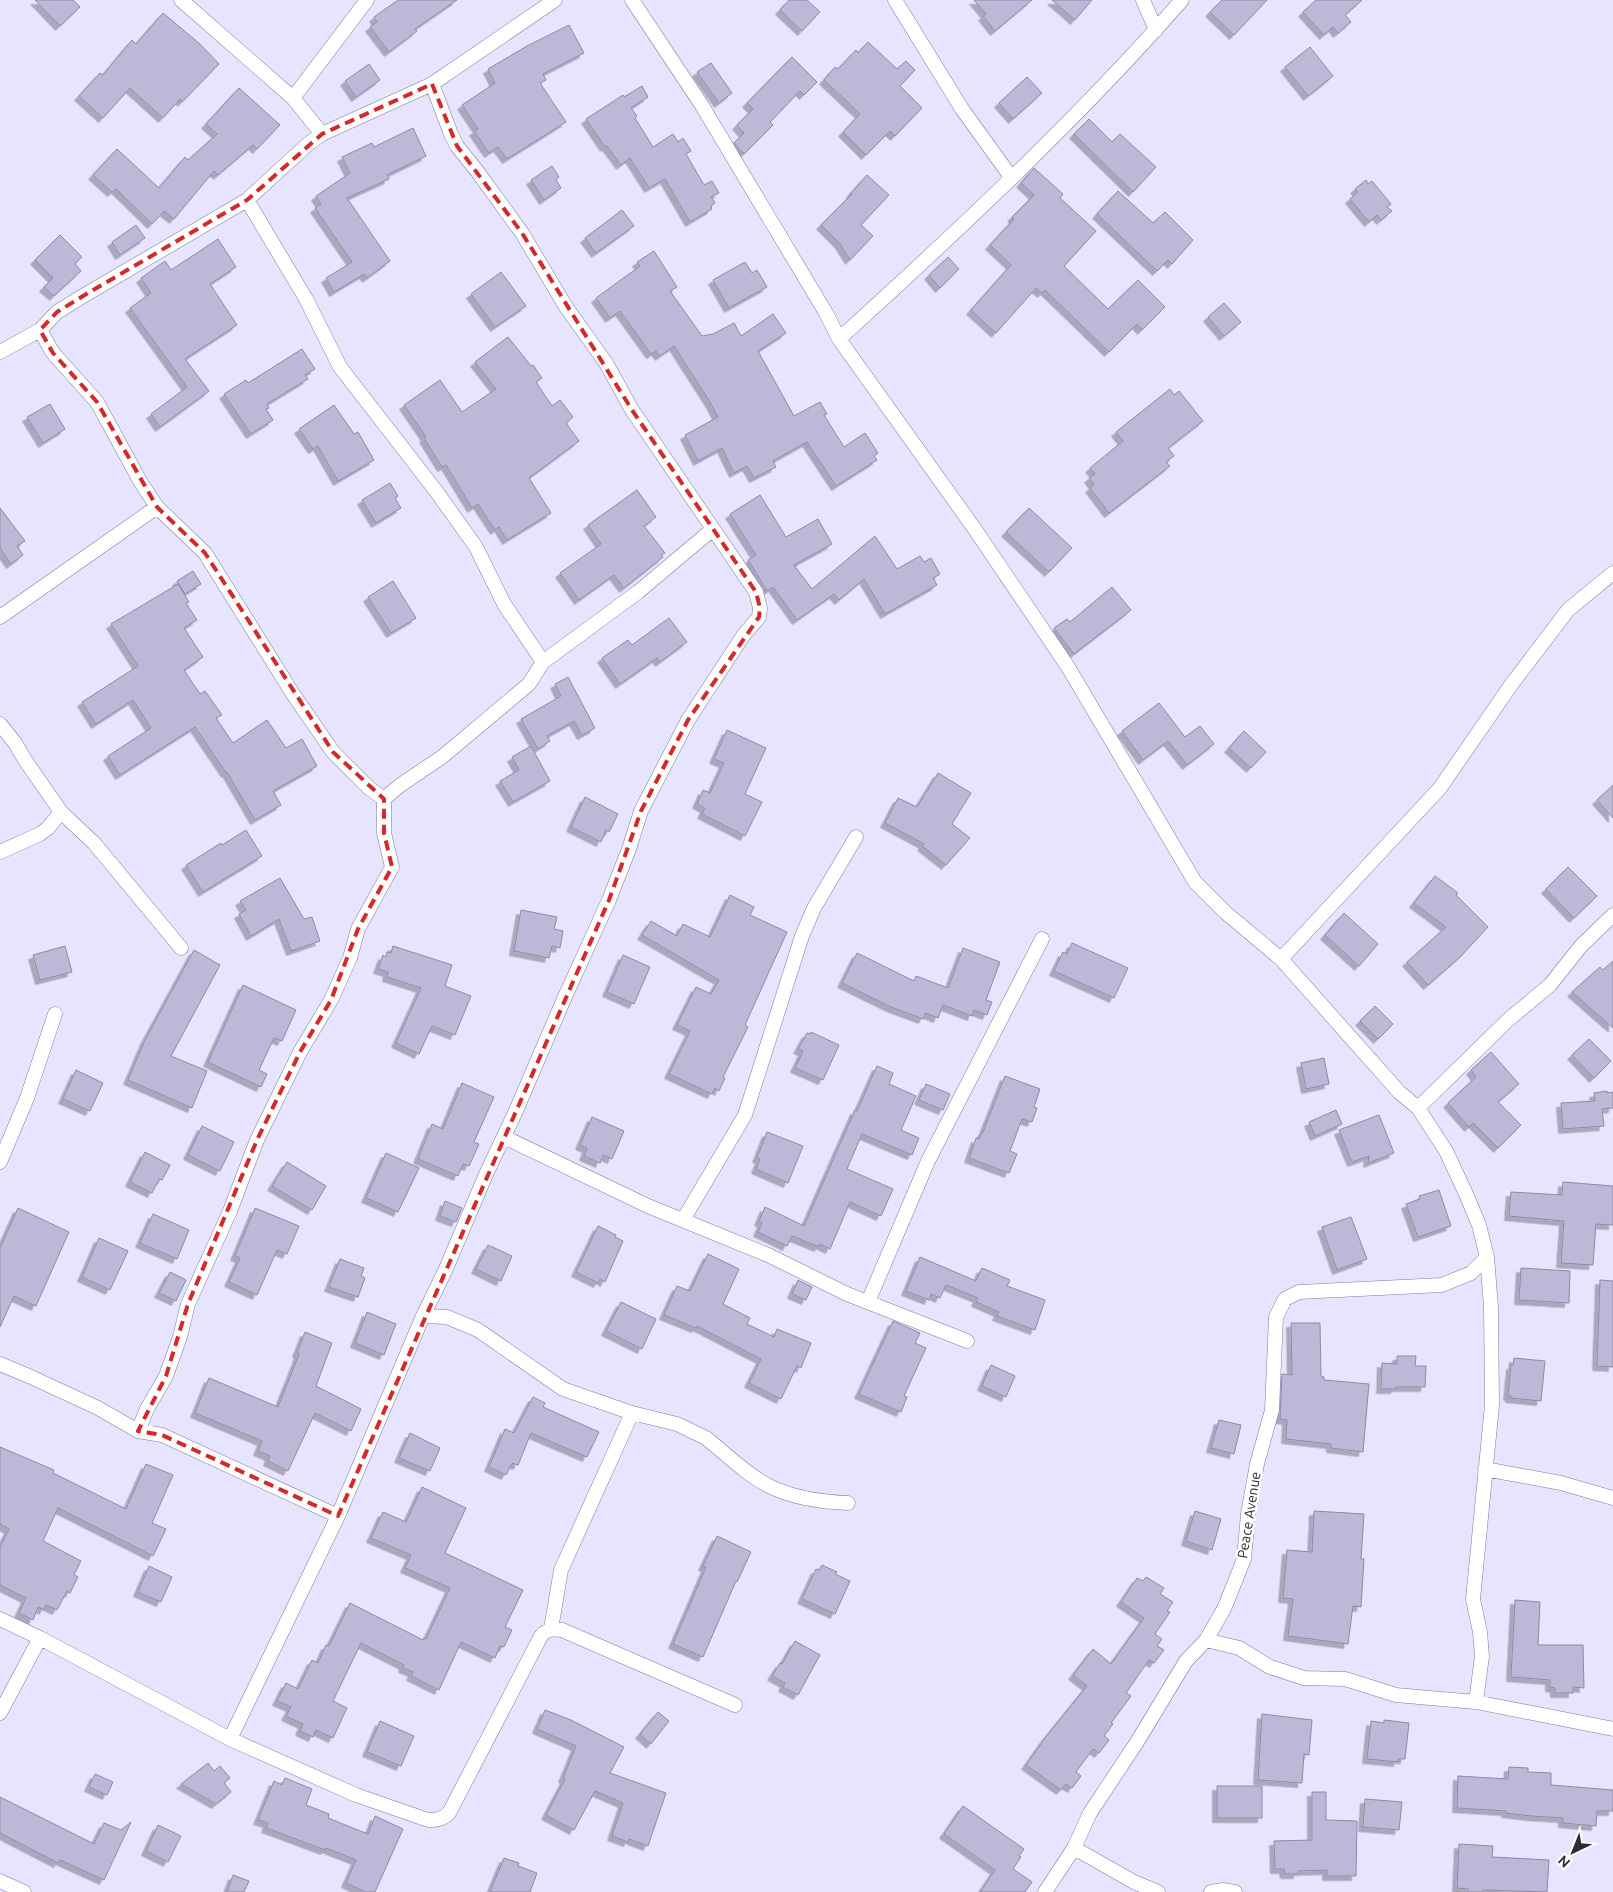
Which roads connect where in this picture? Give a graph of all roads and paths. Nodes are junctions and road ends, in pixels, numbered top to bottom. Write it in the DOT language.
graph roads {
  1 [pos="181,0"];
  2 [pos="367,0"];
  3 [pos="555,0"];
  4 [pos="632,0"];
  5 [pos="895,0"];
  6 [pos="1143,0"];
  7 [pos="1182,0"];
  8 [pos="1156,30"];
  9 [pos="432,84"];
  10 [pos="293,98"];
  11 [pos="322,134"];
  12 [pos="1011,177"];
  13 [pos="247,200"];
  14 [pos="40,330"];
  15 [pos="839,339"];
  16 [pos="0,352"];
  17 [pos="156,507"];
  18 [pos="713,529"];
  19 [pos="1613,572"];
  20 [pos="0,617"];
  21 [pos="543,662"];
  22 [pos="0,724"];
  23 [pos="384,799"];
  24 [pos="61,812"];
  25 [pos="856,837"];
  26 [pos="0,852"];
  27 [pos="1613,915"];
  28 [pos="1042,939"];
  29 [pos="181,948"];
  30 [pos="1281,959"];
  31 [pos="55,1014"];
  32 [pos="1418,1108"];
  33 [pos="504,1137"];
  34 [pos="0,1162"];
  35 [pos="683,1220"];
  36 [pos="1486,1256"];
  37 [pos="868,1302"];
  38 [pos="423,1316"];
  39 [pos="967,1341"];
  40 [pos="0,1364"];
  41 [pos="632,1413"];
  42 [pos="138,1431"];
  43 [pos="1485,1469"];
  44 [pos="1613,1498"];
  45 [pos="848,1503"];
  46 [pos="338,1516"];
  47 [pos="0,1619"];
  48 [pos="551,1629"];
  49 [pos="40,1638"];
  50 [pos="1206,1640"];
  51 [pos="1476,1702"];
  52 [pos="735,1705"];
  53 [pos="0,1713"];
  54 [pos="1613,1729"];
  55 [pos="230,1739"];
  56 [pos="1074,1848"];
  57 [pos="0,1881"];
  58 [pos="24,1892"];
  59 [pos="1045,1892"];
  60 [pos="1158,1892"];
  61 [pos="1210,1892"];
  62 [pos="1235,1892"];
  1 -- 10 [label="street"];
  2 -- 10 [label="street"];
  3 -- 9 [label="street"];
  4 -- 15 [label="street"];
  5 -- 12 [label="street"];
  6 -- 8 [label="street"];
  7 -- 8 [label="street"];
  8 -- 12 [label="street"];
  9 -- 11 [label="street"];
  9 -- 18 [label="street"];
  10 -- 11 [label="street"];
  11 -- 13 [label="street"];
  12 -- 15 [label="street"];
  13 -- 14 [label="street"];
  13 -- 21 [label="street"];
  14 -- 16 [label="street"];
  14 -- 17 [label="street"];
  15 -- 30 [label="street"];
  17 -- 20 [label="street"];
  17 -- 23 [label="street"];
  18 -- 21 [label="street"];
  18 -- 33 [label="street"];
  19 -- 30 [label="street"];
  21 -- 23 [label="street"];
  22 -- 24 [label="street"];
  23 -- 42 [label="street"];
  24 -- 26 [label="street"];
  24 -- 29 [label="street"];
  25 -- 35 [label="street"];
  27 -- 32 [label="street"];
  28 -- 37 [label="street"];
  30 -- 32 [label="street"];
  31 -- 34 [label="street"];
  32 -- 36 [label="street"];
  33 -- 35 [label="street"];
  33 -- 38 [label="street"];
  35 -- 37 [label="street"];
  36 -- 43 [label="street"];
  36 -- 50 [label="street, Peace Avenue"];
  37 -- 39 [label="street"];
  38 -- 41 [label="street"];
  38 -- 46 [label="street"];
  40 -- 42 [label="street"];
  41 -- 45 [label="street"];
  41 -- 48 [label="street"];
  42 -- 46 [label="street"];
  43 -- 44 [label="street"];
  43 -- 51 [label="street"];
  46 -- 55 [label="street"];
  47 -- 49 [label="street"];
  48 -- 52 [label="street"];
  48 -- 55 [label="street"];
  49 -- 53 [label="street"];
  49 -- 55 [label="street"];
  50 -- 51 [label="street"];
  50 -- 56 [label="street, Peace Avenue"];
  51 -- 54 [label="street"];
  56 -- 59 [label="street, Peace Avenue"];
  56 -- 60 [label="street"];
  57 -- 58 [label="street"];
  61 -- 62 [label="street"];
}
